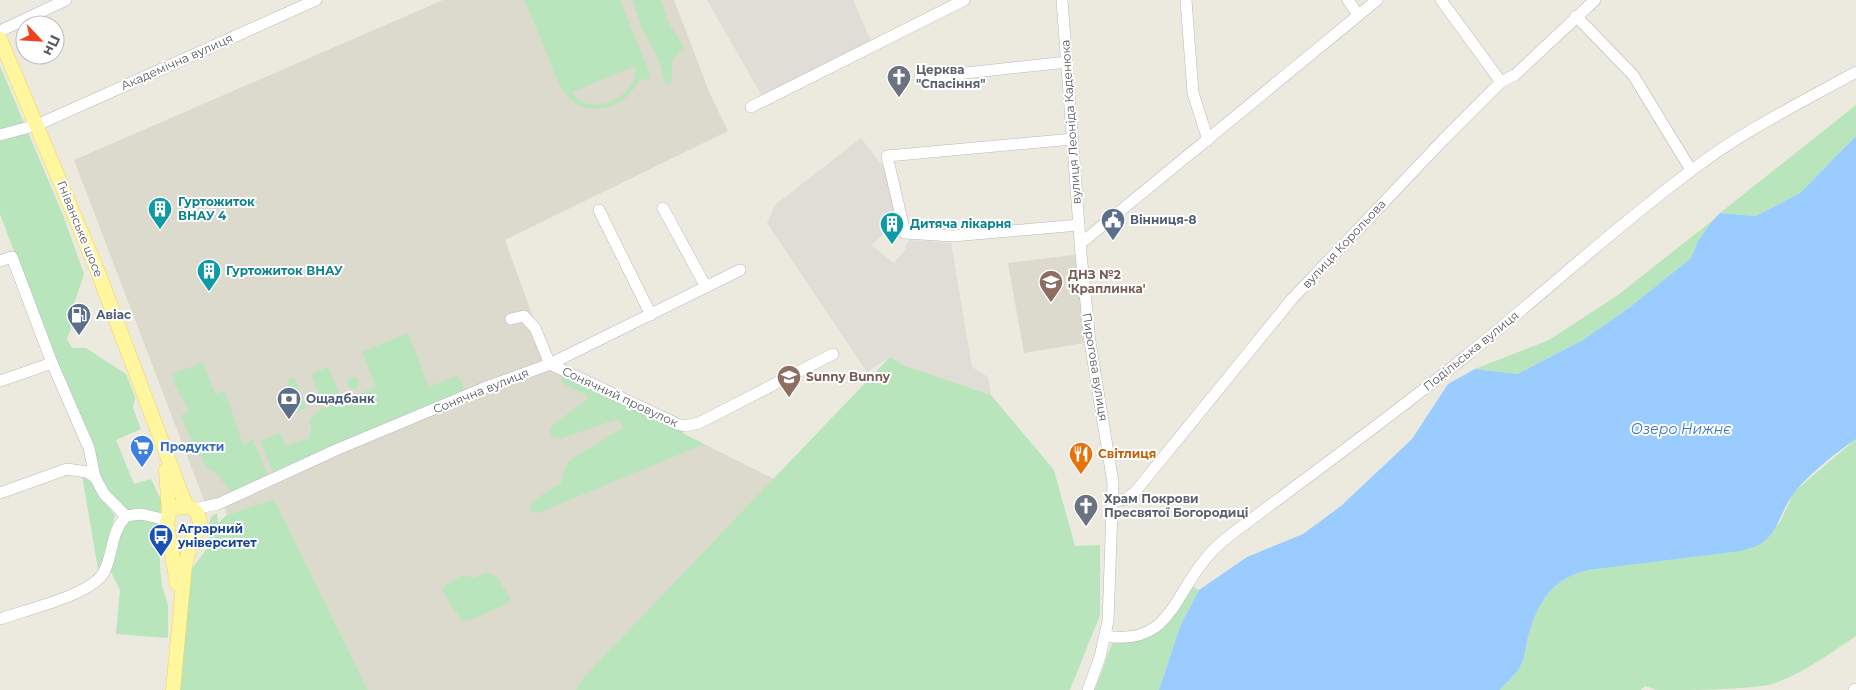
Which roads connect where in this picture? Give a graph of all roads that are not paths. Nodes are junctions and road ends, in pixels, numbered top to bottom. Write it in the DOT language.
graph roads {
  1 [pos="66,0"];
  2 [pos="316,0"];
  3 [pos="964,0"];
  4 [pos="1062,0"];
  5 [pos="1186,0"];
  6 [pos="1348,0"];
  7 [pos="1377,0"];
  8 [pos="1441,0"];
  9 [pos="1594,0"];
  10 [pos="1358,15"];
  11 [pos="1576,16"];
  12 [pos="0,31"];
  13 [pos="0,39"];
  14 [pos="1067,62"];
  15 [pos="1856,72"];
  16 [pos="920,78"];
  17 [pos="1502,82"];
  18 [pos="751,107"];
  19 [pos="37,125"];
  20 [pos="0,135"];
  21 [pos="1073,139"];
  22 [pos="1208,140"];
  23 [pos="1691,170"];
  24 [pos="663,208"];
  25 [pos="599,210"];
  26 [pos="1079,225"];
  27 [pos="1080,244"];
  28 [pos="0,261"];
  29 [pos="740,270"];
  30 [pos="706,287"];
  31 [pos="651,315"];
  32 [pos="511,319"];
  33 [pos="833,354"];
  34 [pos="52,363"];
  35 [pos="550,364"];
  36 [pos="0,381"];
  37 [pos="154,423"];
  38 [pos="95,477"];
  39 [pos="0,493"];
  40 [pos="1112,501"];
  41 [pos="193,512"];
  42 [pos="126,516"];
  43 [pos="168,522"];
  44 [pos="192,537"];
  45 [pos="0,619"];
  46 [pos="179,630"];
  47 [pos="1105,636"];
  48 [pos="173,690"];
  49 [pos="1088,690"];
  1 -- 12 [label="street"];
  2 -- 19 [label="street, Академічна вулиця"];
  3 -- 18 [label="street"];
  4 -- 14 [label="street, вулиця Леоніда Каденюка"];
  5 -- 22 [label="street"];
  6 -- 10 [label="street"];
  7 -- 10 [label="street"];
  8 -- 17 [label="street"];
  9 -- 11 [label="street, вулиця Корольова"];
  10 -- 22 [label="street"];
  11 -- 17 [label="street, вулиця Корольова"];
  11 -- 23 [label="street"];
  13 -- 19 [label="main road, Гніванське шосе"];
  14 -- 16 [label="street"];
  14 -- 21 [label="street, вулиця Леоніда Каденюка"];
  15 -- 23 [label="street, Подільська вулиця"];
  17 -- 40 [label="street, вулиця Корольова"];
  19 -- 20 [label="street, Академічна вулиця"];
  19 -- 37 [label="main road, Гніванське шосе"];
  21 -- 26 [label="street, вулиця Леоніда Каденюка"];
  21 -- 26 [label="street"];
  22 -- 27 [label="street"];
  23 -- 47 [label="street, Подільська вулиця"];
  24 -- 30 [label="street"];
  25 -- 31 [label="street"];
  26 -- 27 [label="street, вулиця Леоніда Каденюка"];
  27 -- 40 [label="street, Пирогова вулиця"];
  28 -- 34 [label="street"];
  29 -- 30 [label="street, Сонячна вулиця"];
  30 -- 31 [label="street, Сонячна вулиця"];
  31 -- 35 [label="street, Сонячна вулиця"];
  32 -- 35 [label="street, Сонячний провулок"];
  33 -- 35 [label="street, Сонячний провулок"];
  34 -- 36 [label="street"];
  34 -- 38 [label="street"];
  35 -- 41 [label="street, Сонячна вулиця"];
  37 -- 41 [label="main road, Гніванське шосе"];
  37 -- 43 [label="main road, Гніванське шосе"];
  38 -- 39 [label="street"];
  38 -- 42 [label="street"];
  40 -- 47 [label="street, Пирогова вулиця"];
  41 -- 43 [label="main road"];
  41 -- 44 [label="main road, Гніванське шосе"];
  42 -- 43 [label="street"];
  42 -- 45 [label="street"];
  43 -- 44 [label="main road"];
  43 -- 46 [label="main road, Гніванське шосе"];
  44 -- 46 [label="main road, Гніванське шосе"];
  46 -- 48 [label="main road, Гніванське шосе"];
  47 -- 49 [label="street, Пирогова вулиця"];
}
